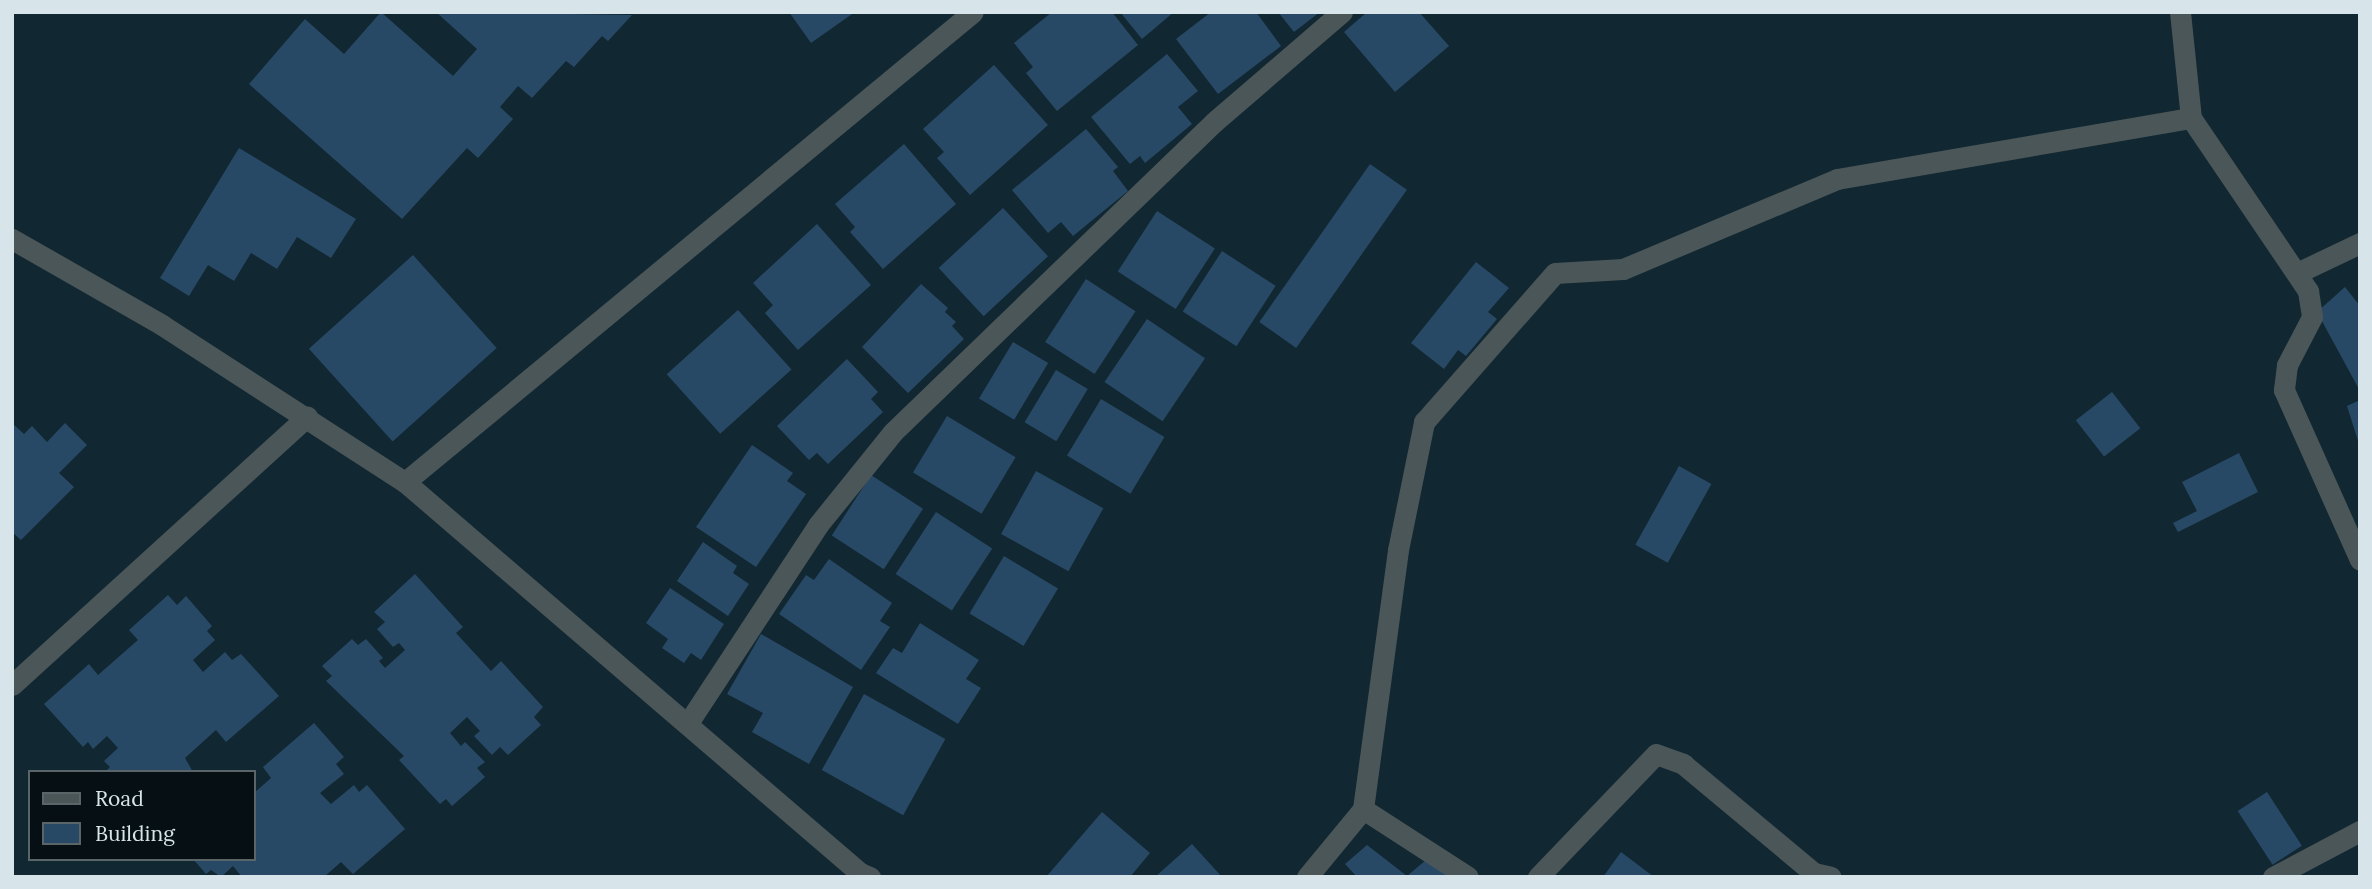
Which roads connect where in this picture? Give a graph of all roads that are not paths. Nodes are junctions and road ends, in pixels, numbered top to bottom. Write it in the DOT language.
graph roads {
  1 [pos="973,12"];
  2 [pos="1342,12"];
  3 [pos="2180,12"];
  4 [pos="2191,118"];
  5 [pos="12,239"];
  6 [pos="2360,243"];
  7 [pos="2299,272"];
  8 [pos="307,417"];
  9 [pos="405,482"];
  10 [pos="2360,560"];
  11 [pos="12,685"];
  12 [pos="688,723"];
  13 [pos="1363,809"];
  14 [pos="2360,831"];
  15 [pos="870,877"];
  16 [pos="1307,877"];
  17 [pos="1468,877"];
  18 [pos="1538,877"];
  19 [pos="1831,877"];
  20 [pos="2273,877"];
  1 -- 9 [label="street"];
  2 -- 12 [label="street"];
  3 -- 4 [label="street"];
  4 -- 7 [label="street"];
  4 -- 13 [label="street"];
  5 -- 8 [label="street"];
  6 -- 7 [label="street"];
  7 -- 10 [label="street"];
  8 -- 9 [label="street"];
  8 -- 11 [label="street"];
  9 -- 12 [label="street"];
  12 -- 15 [label="street"];
  13 -- 16 [label="street"];
  13 -- 17 [label="street"];
  14 -- 20 [label="street"];
  18 -- 19 [label="street"];
}
